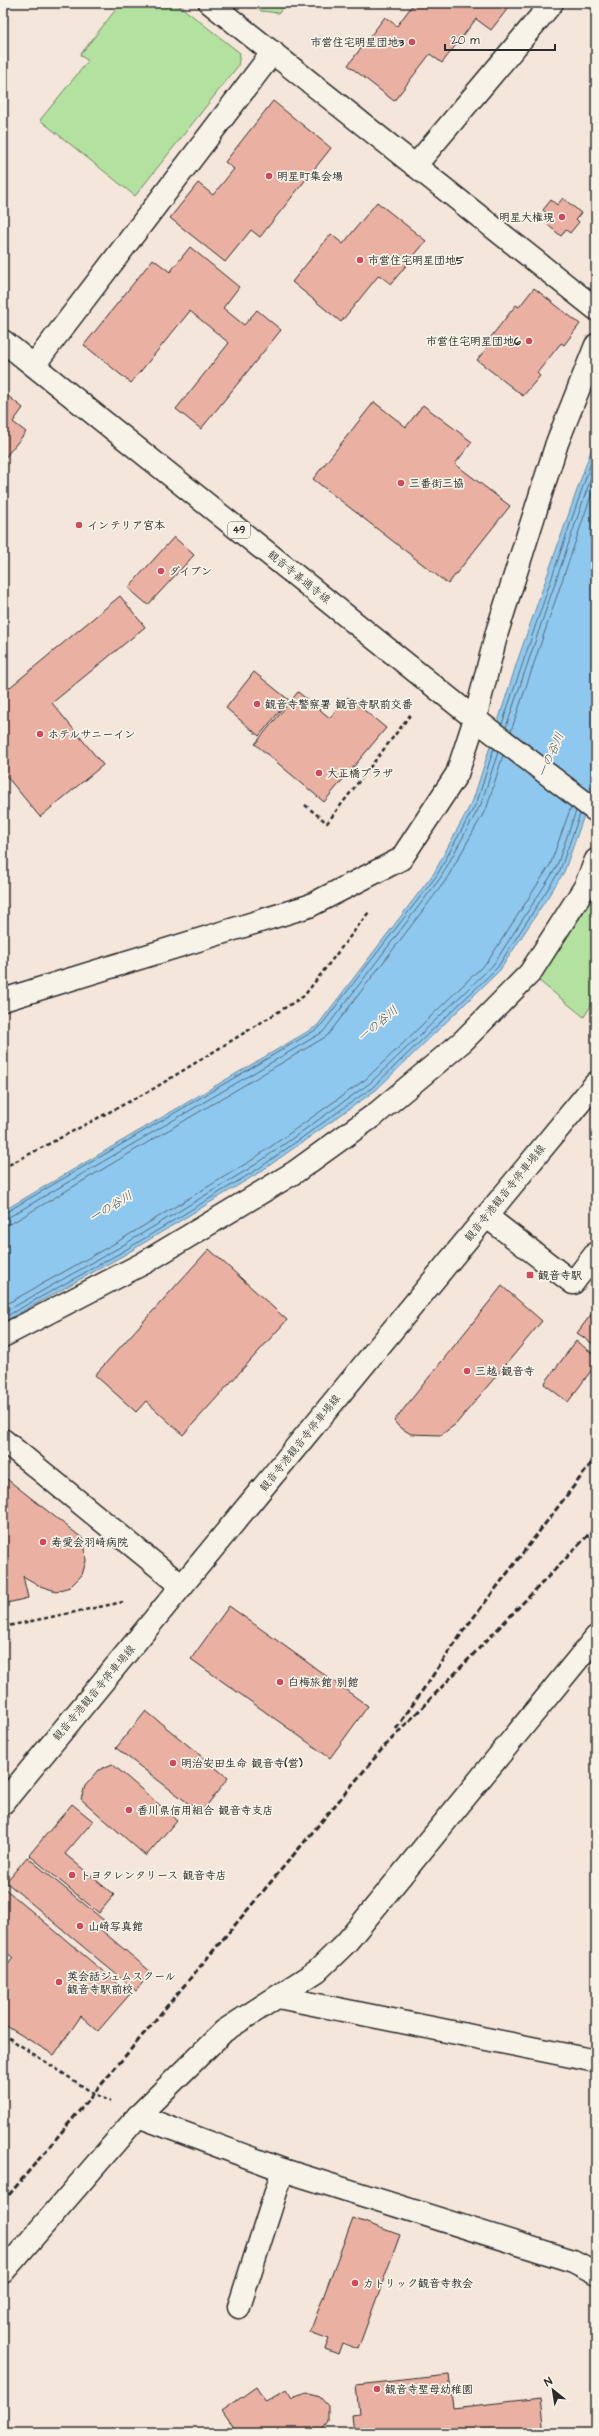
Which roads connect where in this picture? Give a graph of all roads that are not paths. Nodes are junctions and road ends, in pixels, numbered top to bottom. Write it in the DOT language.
graph roads {
  1 [pos="210,3"];
  2 [pos="552,3"];
  3 [pos="273,52"];
  4 [pos="416,166"];
  5 [pos="596,309"];
  6 [pos="3,341"];
  7 [pos="596,345"];
  8 [pos="34,365"];
  9 [pos="475,719"];
  10 [pos="596,812"];
  11 [pos="596,860"];
  12 [pos="3,1000"];
  13 [pos="596,1083"];
  14 [pos="486,1216"];
  15 [pos="596,1253"];
  16 [pos="3,1336"];
  17 [pos="3,1440"];
  18 [pos="182,1586"];
  19 [pos="596,1637"];
  20 [pos="3,1803"];
  21 [pos="278,1997"];
  22 [pos="596,2061"];
  23 [pos="138,2116"];
  24 [pos="283,2170"];
  25 [pos="3,2272"];
  26 [pos="596,2273"];
  27 [pos="239,2307"];
  1 -- 3 [label="street"];
  2 -- 4 [label="street"];
  3 -- 4 [label="street"];
  3 -- 8 [label="street"];
  4 -- 5 [label="street"];
  6 -- 8 [label="street, 観音寺善通寺線 / 49"];
  7 -- 9 [label="street"];
  8 -- 9 [label="street, 観音寺善通寺線 / 49"];
  9 -- 10 [label="street, 観音寺善通寺線 / 49"];
  9 -- 12 [label="street"];
  11 -- 16 [label="street"];
  13 -- 14 [label="street, 観音寺港観音寺停車場線"];
  14 -- 15 [label="street"];
  14 -- 18 [label="street, 観音寺港観音寺停車場線"];
  17 -- 18 [label="street"];
  18 -- 20 [label="street, 観音寺港観音寺停車場線"];
  19 -- 21 [label="street"];
  21 -- 22 [label="street"];
  21 -- 23 [label="street"];
  23 -- 24 [label="street"];
  23 -- 25 [label="street"];
  24 -- 26 [label="street"];
  24 -- 27 [label="street"];
}
